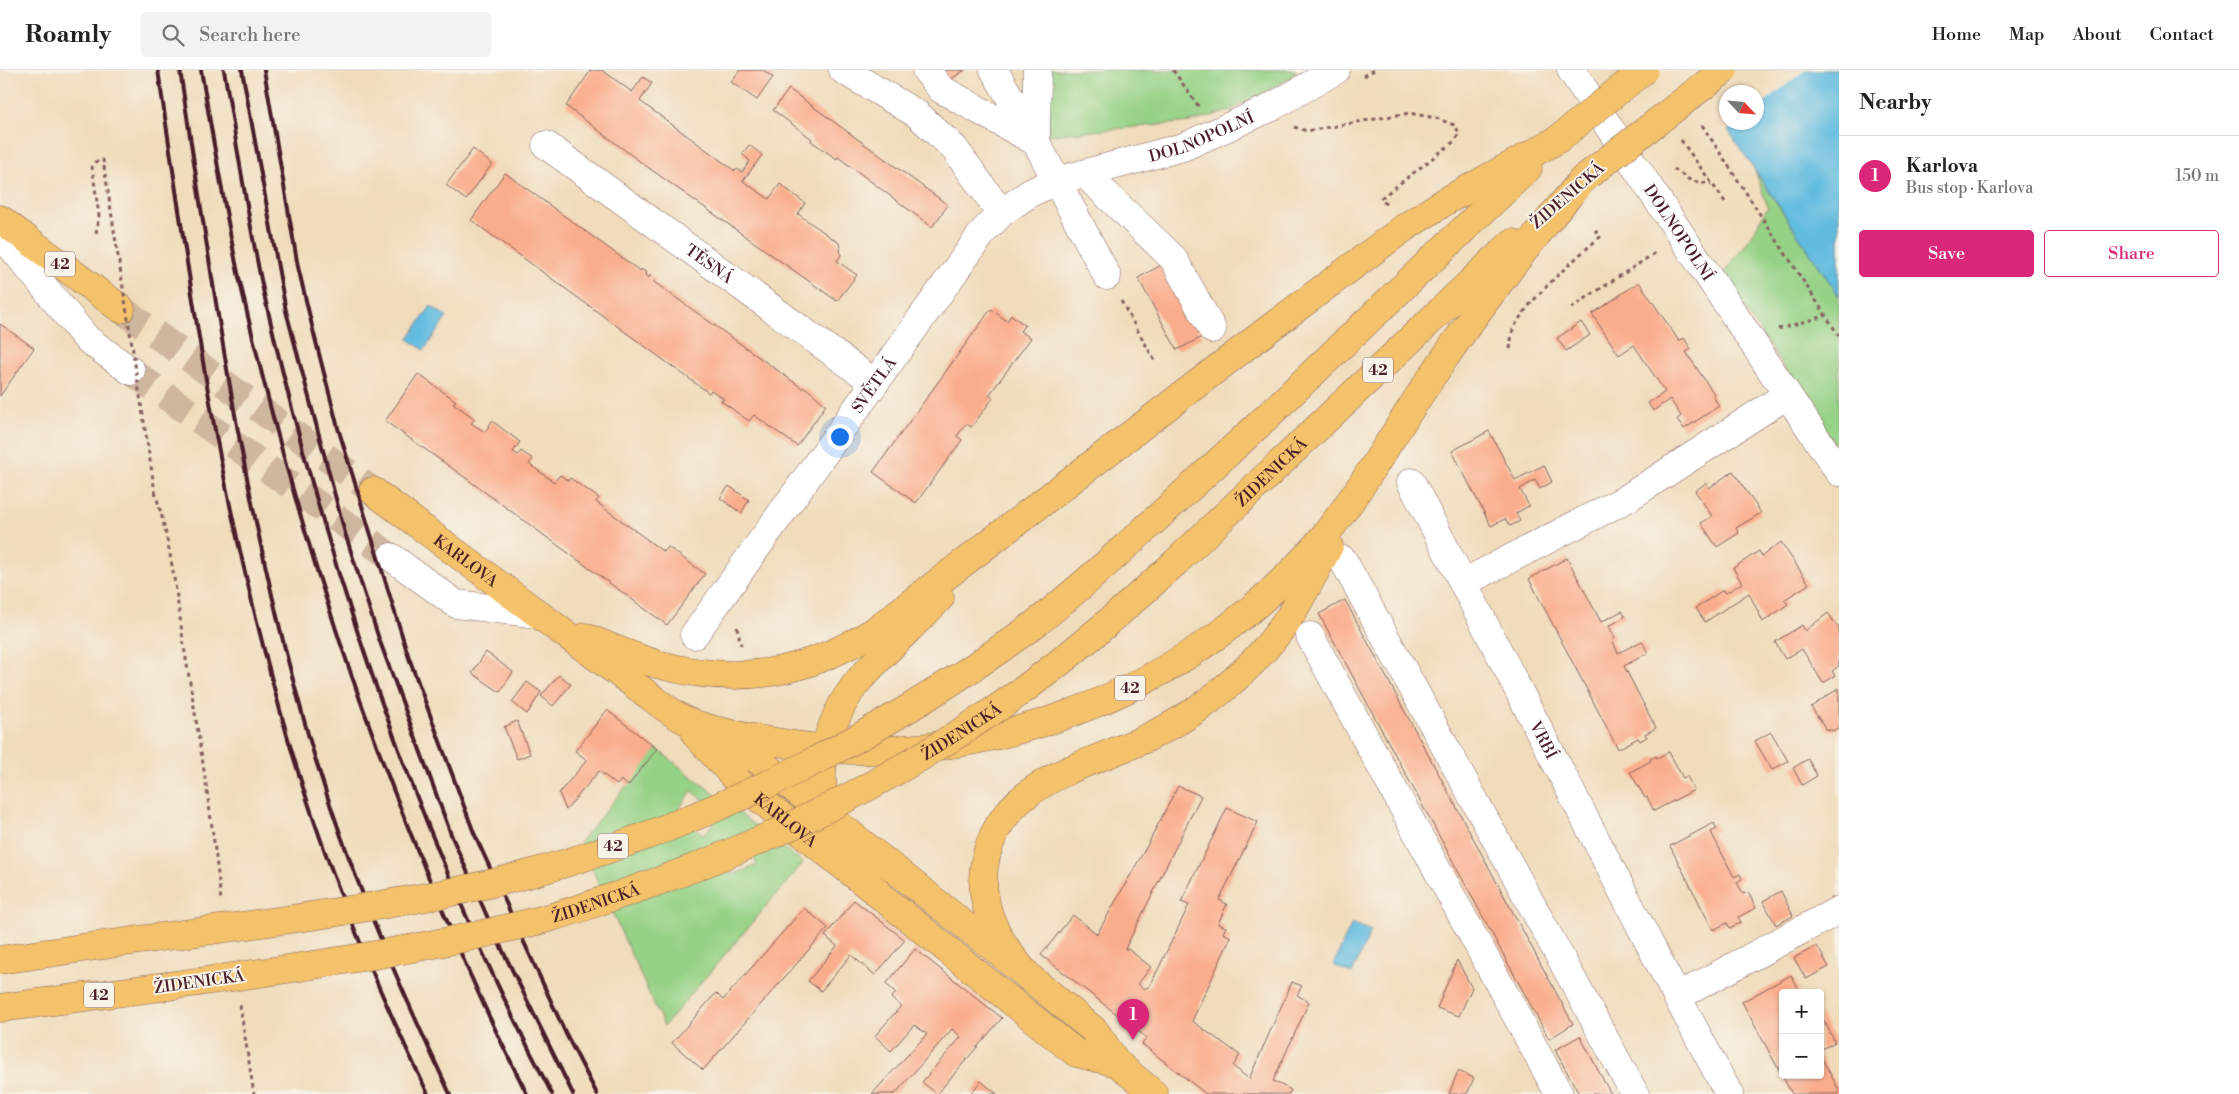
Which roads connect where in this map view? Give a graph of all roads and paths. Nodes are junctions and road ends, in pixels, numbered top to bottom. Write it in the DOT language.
graph roads {
  1 [pos="843,70"];
  2 [pos="926,70"];
  3 [pos="994,70"];
  4 [pos="1037,70"];
  5 [pos="1173,70"];
  6 [pos="1374,70"];
  7 [pos="1571,70"];
  8 [pos="1644,70"];
  9 [pos="1724,70"];
  10 [pos="1339,73"];
  11 [pos="1270,108"];
  12 [pos="1698,119"];
  13 [pos="1216,132"];
  14 [pos="1557,140"];
  15 [pos="1036,142"];
  16 [pos="546,145"];
  17 [pos="1084,174"];
  18 [pos="1583,179"];
  19 [pos="1056,181"];
  20 [pos="1388,208"];
  21 [pos="1001,213"];
  22 [pos="0,220"];
  23 [pos="1593,227"];
  24 [pos="0,233"];
  25 [pos="96,233"];
  26 [pos="1681,235"];
  27 [pos="1107,276"];
  28 [pos="121,308"];
  29 [pos="1571,308"];
  30 [pos="1825,316"];
  31 [pos="1212,329"];
  32 [pos="1749,336"];
  33 [pos="1839,336"];
  34 [pos="1510,349"];
  35 [pos="1156,363"];
  36 [pos="131,371"];
  37 [pos="875,383"];
  38 [pos="1787,395"];
  39 [pos="1839,472"];
  40 [pos="1365,482"];
  41 [pos="1410,482"];
  42 [pos="373,491"];
  43 [pos="1014,525"];
  44 [pos="391,557"];
  45 [pos="1343,560"];
  46 [pos="1463,583"];
  47 [pos="546,620"];
  48 [pos="694,635"];
  49 [pos="1310,636"];
  50 [pos="682,719"];
  51 [pos="825,749"];
  52 [pos="828,816"];
  53 [pos="880,895"];
  54 [pos="222,907"];
  55 [pos="1839,910"];
  56 [pos="0,960"];
  57 [pos="1030,978"];
  58 [pos="238,997"];
  59 [pos="1677,997"];
  60 [pos="0,1008"];
  61 [pos="1117,1063"];
  62 [pos="254,1094"];
  63 [pos="1154,1094"];
  64 [pos="1558,1094"];
  65 [pos="1636,1094"];
  66 [pos="1730,1094"];
  1 -- 21 [label="street"];
  2 -- 15 [label="street"];
  3 -- 15 [label="street"];
  4 -- 15 [label="street"];
  5 -- 13 [label="path"];
  6 -- 10 [label="path"];
  7 -- 26 [label="street, DOLNOPOLNÍ"];
  8 -- 14 [label="main road, 42, bridge"];
  9 -- 18 [label="main road, ŽIDENICKÁ / 42, bridge"];
  10 -- 11 [label="street, DOLNOPOLNÍ"];
  11 -- 13 [label="street, DOLNOPOLNÍ"];
  11 -- 20 [label="path"];
  12 -- 30 [label="path"];
  13 -- 17 [label="street, DOLNOPOLNÍ"];
  14 -- 43 [label="main road, 42"];
  14 -- 56 [label="main road, 42, bridge"];
  15 -- 19 [label="street"];
  16 -- 37 [label="street, TĚSNÁ"];
  17 -- 19 [label="street, DOLNOPOLNÍ"];
  17 -- 31 [label="street"];
  18 -- 40 [label="main road, 42"];
  18 -- 60 [label="main road, ŽIDENICKÁ / 42, bridge"];
  19 -- 21 [label="street, SVĚTLÁ"];
  19 -- 27 [label="street"];
  21 -- 37 [label="street, SVĚTLÁ"];
  22 -- 28 [label="main road, 42"];
  23 -- 34 [label="path"];
  24 -- 36 [label="street"];
  25 -- 54 [label="path, bridge"];
  26 -- 29 [label="path"];
  26 -- 32 [label="street, DOLNOPOLNÍ"];
  27 -- 35 [label="path"];
  30 -- 32 [label="path"];
  30 -- 33 [label="path"];
  32 -- 38 [label="street, DOLNOPOLNÍ"];
  37 -- 48 [label="street, SVĚTLÁ"];
  38 -- 39 [label="street, DOLNOPOLNÍ"];
  38 -- 46 [label="street"];
  40 -- 51 [label="main road, 42"];
  40 -- 57 [label="main road"];
  41 -- 46 [label="street, VRBÍ"];
  42 -- 47 [label="main road, KARLOVA / 42"];
  43 -- 47 [label="main road, 42"];
  43 -- 51 [label="main road"];
  44 -- 47 [label="street"];
  45 -- 65 [label="street"];
  46 -- 59 [label="street, VRBÍ"];
  47 -- 50 [label="main road, KARLOVA / 42"];
  49 -- 64 [label="street"];
  50 -- 51 [label="main road, 42"];
  50 -- 52 [label="main road, KARLOVA"];
  50 -- 53 [label="main road, KARLOVA"];
  51 -- 52 [label="main road"];
  52 -- 53 [label="main road"];
  52 -- 57 [label="main road, KARLOVA"];
  53 -- 61 [label="main road, KARLOVA"];
  55 -- 59 [label="street"];
  57 -- 61 [label="main road, KARLOVA"];
  58 -- 62 [label="path"];
  59 -- 66 [label="street, VRBÍ"];
  61 -- 63 [label="main road, KARLOVA"];
}
